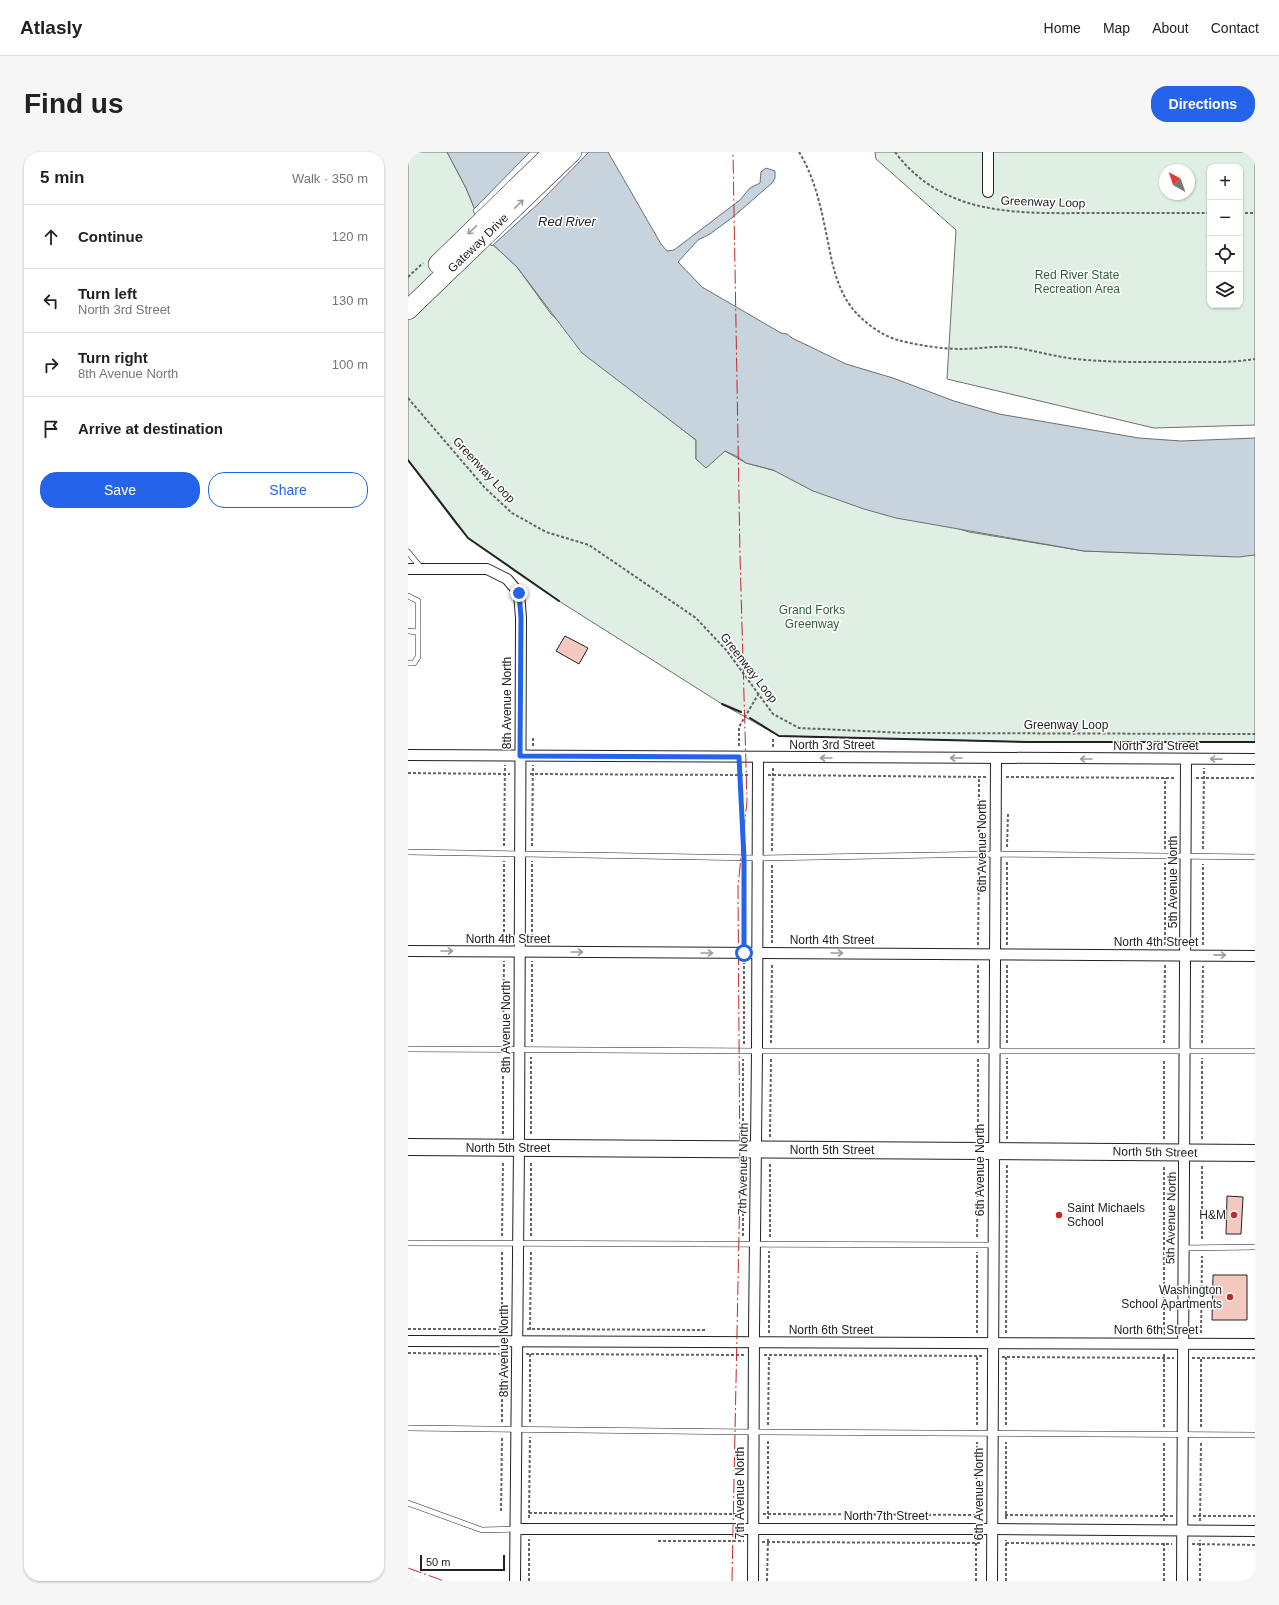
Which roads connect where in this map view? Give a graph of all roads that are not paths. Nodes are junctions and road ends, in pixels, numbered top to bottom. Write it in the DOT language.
graph roads {
  1 [pos="572,152"];
  2 [pos="988,152"];
  3 [pos="547,164"];
  4 [pos="988,192"];
  5 [pos="413,297"];
  6 [pos="408,552"];
  7 [pos="408,569"];
  8 [pos="422,569"];
  9 [pos="408,596"];
  10 [pos="408,632"];
  11 [pos="418,632"];
  12 [pos="408,663"];
  13 [pos="408,755"];
  14 [pos="520,756"];
  15 [pos="758,757"];
  16 [pos="996,758"];
  17 [pos="1186,759"];
  18 [pos="1255,759"];
  19 [pos="408,852"];
  20 [pos="520,853"];
  21 [pos="995,854"];
  22 [pos="1186,856"];
  23 [pos="1255,857"];
  24 [pos="757,858"];
  25 [pos="408,951"];
  26 [pos="519,952"];
  27 [pos="757,953"];
  28 [pos="995,954"];
  29 [pos="1186,955"];
  30 [pos="1255,956"];
  31 [pos="408,1048"];
  32 [pos="519,1048"];
  33 [pos="1185,1050"];
  34 [pos="758,1051"];
  35 [pos="994,1051"];
  36 [pos="1255,1051"];
  37 [pos="408,1147"];
  38 [pos="519,1148"];
  39 [pos="750,1150"];
  40 [pos="1000,1151"];
  41 [pos="1185,1153"];
  42 [pos="1255,1153"];
  43 [pos="408,1243"];
  44 [pos="518,1244"];
  45 [pos="755,1245"];
  46 [pos="993,1245"];
  47 [pos="1255,1247"];
  48 [pos="1184,1248"];
  49 [pos="408,1341"];
  50 [pos="516,1341"];
  51 [pos="992,1342"];
  52 [pos="754,1343"];
  53 [pos="1183,1343"];
  54 [pos="1255,1344"];
  55 [pos="408,1428"];
  56 [pos="516,1429"];
  57 [pos="753,1432"];
  58 [pos="992,1433"];
  59 [pos="1183,1435"];
  60 [pos="1255,1435"];
  61 [pos="408,1503"];
  62 [pos="753,1528"];
  63 [pos="516,1529"];
  64 [pos="992,1529"];
  65 [pos="1182,1531"];
  66 [pos="1255,1531"];
  67 [pos="515,1581"];
  68 [pos="753,1581"];
  69 [pos="992,1581"];
  70 [pos="1182,1581"];
  1 -- 3 [label="highway, Gateway Drive"];
  2 -- 4 [label="street"];
  3 -- 5 [label="highway, Gateway Drive"];
  6 -- 8 [label="lane"];
  7 -- 8 [label="street, 8th Avenue North"];
  8 -- 14 [label="street, 8th Avenue North"];
  9 -- 11 [label="lane"];
  10 -- 11 [label="lane"];
  11 -- 12 [label="lane"];
  13 -- 14 [label="street, North 3rd Street"];
  14 -- 15 [label="street, North 3rd Street"];
  14 -- 20 [label="street, 8th Avenue North"];
  16 -- 15 [label="street, North 3rd Street, one-way"];
  15 -- 24 [label="street, 7th Avenue North"];
  17 -- 16 [label="street, North 3rd Street, one-way"];
  16 -- 21 [label="street, 6th Avenue North"];
  18 -- 17 [label="street, North 3rd Street, one-way"];
  17 -- 22 [label="street, 5th Avenue North"];
  19 -- 20 [label="lane"];
  20 -- 24 [label="lane"];
  20 -- 26 [label="street, 8th Avenue North"];
  21 -- 22 [label="lane"];
  21 -- 24 [label="lane"];
  21 -- 28 [label="street, 6th Avenue North"];
  22 -- 23 [label="lane"];
  22 -- 29 [label="street, 5th Avenue North"];
  24 -- 27 [label="street, 7th Avenue North"];
  25 -- 26 [label="street, North 4th Street, one-way"];
  26 -- 27 [label="street, North 4th Street, one-way"];
  26 -- 32 [label="street, 8th Avenue North"];
  27 -- 28 [label="street, North 4th Street, one-way"];
  27 -- 34 [label="street, 7th Avenue North"];
  28 -- 29 [label="street, North 4th Street"];
  28 -- 35 [label="street, 6th Avenue North"];
  29 -- 30 [label="street, North 4th Street, one-way"];
  29 -- 33 [label="street, 5th Avenue North"];
  31 -- 32 [label="lane"];
  32 -- 34 [label="lane"];
  32 -- 38 [label="street, 8th Avenue North"];
  33 -- 35 [label="lane"];
  33 -- 36 [label="lane"];
  33 -- 41 [label="street, 5th Avenue North"];
  34 -- 35 [label="lane"];
  34 -- 39 [label="street, 7th Avenue North"];
  35 -- 40 [label="street, 6th Avenue North"];
  37 -- 38 [label="main road, North 5th Street"];
  38 -- 39 [label="main road, North 5th Street"];
  38 -- 44 [label="street, 8th Avenue North"];
  39 -- 40 [label="main road, North 5th Street"];
  39 -- 45 [label="street, 7th Avenue North"];
  40 -- 41 [label="main road, North 5th Street"];
  40 -- 46 [label="street, 6th Avenue North"];
  41 -- 42 [label="main road, North 5th Street"];
  41 -- 48 [label="street, 5th Avenue North"];
  43 -- 44 [label="lane"];
  44 -- 45 [label="lane"];
  44 -- 50 [label="street, 8th Avenue North"];
  45 -- 46 [label="lane"];
  45 -- 52 [label="street, 7th Avenue North"];
  46 -- 51 [label="street, 6th Avenue North"];
  47 -- 48 [label="lane"];
  48 -- 53 [label="street, 5th Avenue North"];
  49 -- 50 [label="street, North 6th Street"];
  50 -- 52 [label="street, North 6th Street"];
  50 -- 56 [label="street, 8th Avenue North"];
  51 -- 52 [label="street, North 6th Street"];
  51 -- 53 [label="street, North 6th Street"];
  51 -- 58 [label="street, 6th Avenue North"];
  52 -- 57 [label="street, 7th Avenue North"];
  53 -- 54 [label="street, North 6th Street"];
  53 -- 59 [label="street, 5th Avenue North"];
  55 -- 56 [label="lane"];
  56 -- 57 [label="lane"];
  56 -- 63 [label="street, 8th Avenue North"];
  57 -- 58 [label="lane"];
  57 -- 62 [label="street, 7th Avenue North"];
  58 -- 59 [label="lane"];
  58 -- 64 [label="street, 6th Avenue North"];
  59 -- 60 [label="lane"];
  59 -- 65 [label="street, 5th Avenue North"];
  61 -- 63 [label="lane"];
  62 -- 63 [label="street, North 7th Street"];
  62 -- 64 [label="street, North 7th Street"];
  62 -- 68 [label="street, 7th Avenue North"];
  63 -- 67 [label="street, 8th Avenue North"];
  64 -- 65 [label="street, North 7th Street"];
  64 -- 69 [label="street, 6th Avenue North"];
  65 -- 66 [label="street, North 7th Street"];
  65 -- 70 [label="street, 5th Avenue North"];
}
